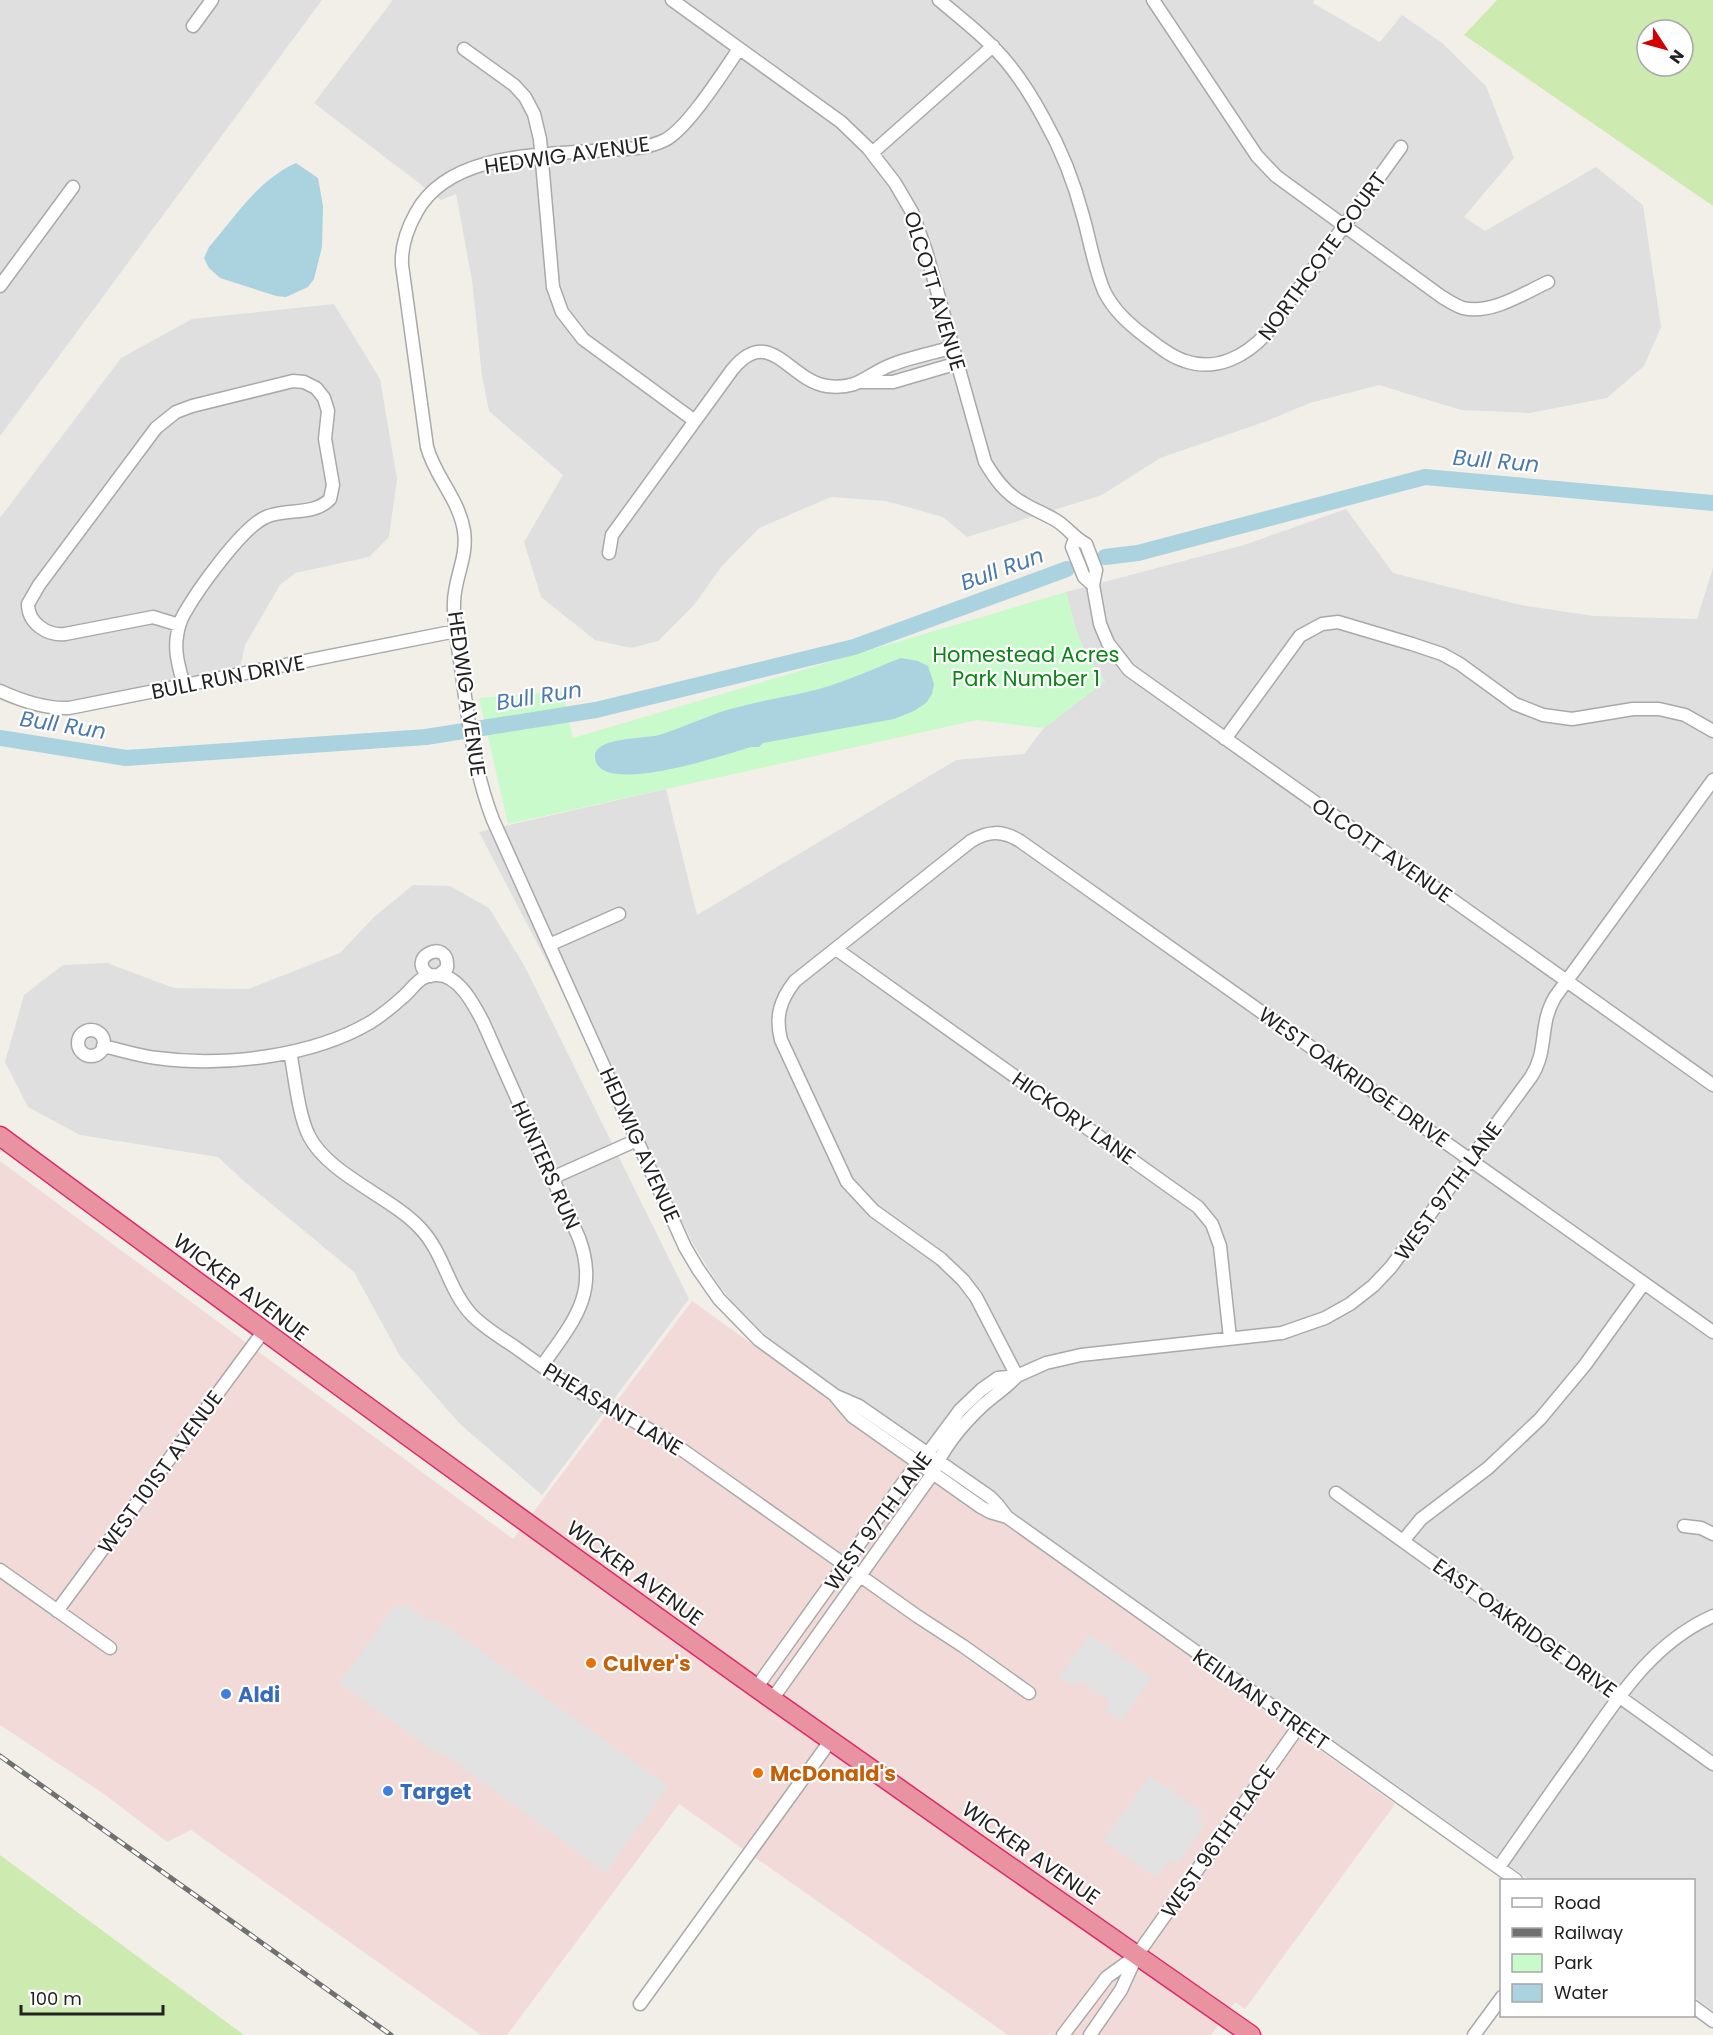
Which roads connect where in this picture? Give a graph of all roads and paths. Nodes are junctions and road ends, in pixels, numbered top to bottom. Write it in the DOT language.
graph roads {
  1 [pos="212,0"];
  2 [pos="672,0"];
  3 [pos="939,0"];
  4 [pos="1153,0"];
  5 [pos="193,26"];
  6 [pos="993,46"];
  7 [pos="464,49"];
  8 [pos="740,49"];
  9 [pos="1401,147"];
  10 [pos="872,153"];
  11 [pos="541,156"];
  12 [pos="73,187"];
  13 [pos="1344,226"];
  14 [pos="1548,282"];
  15 [pos="0,286"];
  16 [pos="954,347"];
  17 [pos="958,363"];
  18 [pos="861,382"];
  19 [pos="695,421"];
  20 [pos="609,553"];
  21 [pos="179,625"];
  22 [pos="456,631"];
  23 [pos="184,686"];
  24 [pos="0,692"];
  25 [pos="1713,731"];
  26 [pos="1225,738"];
  27 [pos="1713,780"];
  28 [pos="620,914"];
  29 [pos="549,945"];
  30 [pos="836,949"];
  31 [pos="1566,981"];
  32 [pos="103,1046"];
  33 [pos="290,1052"];
  34 [pos="1713,1085"];
  35 [pos="1,1138"];
  36 [pos="637,1140"];
  37 [pos="1471,1160"];
  38 [pos="552,1178"];
  39 [pos="1644,1282"];
  40 [pos="263,1332"];
  41 [pos="1713,1332"];
  42 [pos="1230,1338"];
  43 [pos="542,1366"];
  44 [pos="1017,1376"];
  45 [pos="836,1396"];
  46 [pos="933,1457"];
  47 [pos="918,1462"];
  48 [pos="933,1473"];
  49 [pos="1336,1493"];
  50 [pos="1007,1517"];
  51 [pos="1684,1526"];
  52 [pos="1713,1533"];
  53 [pos="1403,1541"];
  54 [pos="844,1565"];
  55 [pos="0,1570"];
  56 [pos="860,1576"];
  57 [pos="57,1611"];
  58 [pos="1713,1616"];
  59 [pos="110,1648"];
  60 [pos="763,1693"];
  61 [pos="1029,1693"];
  62 [pos="1619,1696"];
  63 [pos="1299,1726"];
  64 [pos="831,1740"];
  65 [pos="1713,1764"];
  66 [pos="1498,1867"];
  67 [pos="1513,1879"];
  68 [pos="1137,1955"];
  69 [pos="1500,2000"];
  70 [pos="640,2004"];
  71 [pos="1695,2008"];
  72 [pos="1713,2021"];
  73 [pos="1063,2035"];
  74 [pos="1089,2035"];
  75 [pos="1251,2035"];
  76 [pos="1474,2035"];
  1 -- 5 [label="street"];
  2 -- 8 [label="street, OLCOTT AVENUE"];
  3 -- 6 [label="street, NORTHCOTE COURT"];
  4 -- 13 [label="street"];
  6 -- 10 [label="street"];
  6 -- 13 [label="street, NORTHCOTE COURT"];
  7 -- 11 [label="street"];
  8 -- 10 [label="street, OLCOTT AVENUE"];
  8 -- 11 [label="street, HEDWIG AVENUE"];
  9 -- 13 [label="street, NORTHCOTE COURT"];
  10 -- 16 [label="street, OLCOTT AVENUE"];
  11 -- 19 [label="street"];
  11 -- 22 [label="street, HEDWIG AVENUE"];
  12 -- 15 [label="street"];
  13 -- 14 [label="street"];
  16 -- 17 [label="street, OLCOTT AVENUE"];
  16 -- 18 [label="street"];
  17 -- 18 [label="street"];
  17 -- 26 [label="street, OLCOTT AVENUE"];
  18 -- 19 [label="street"];
  19 -- 20 [label="street"];
  21 -- 21 [label="street"];
  21 -- 23 [label="street"];
  22 -- 23 [label="street, BULL RUN DRIVE"];
  22 -- 29 [label="street, HEDWIG AVENUE"];
  23 -- 24 [label="street, BULL RUN DRIVE"];
  25 -- 26 [label="street"];
  26 -- 31 [label="street, OLCOTT AVENUE"];
  27 -- 31 [label="street, WEST 97TH LANE"];
  28 -- 29 [label="street"];
  29 -- 36 [label="street, HEDWIG AVENUE"];
  30 -- 37 [label="street, WEST OAKRIDGE DRIVE"];
  30 -- 42 [label="street, HICKORY LANE"];
  30 -- 44 [label="street"];
  31 -- 34 [label="street, OLCOTT AVENUE"];
  31 -- 37 [label="street, WEST 97TH LANE"];
  32 -- 33 [label="street"];
  33 -- 38 [label="street, HUNTERS RUN"];
  33 -- 43 [label="street, PHEASANT LANE"];
  35 -- 40 [label="highway, WICKER AVENUE"];
  36 -- 38 [label="street"];
  36 -- 45 [label="street, HEDWIG AVENUE"];
  37 -- 39 [label="street, WEST OAKRIDGE DRIVE"];
  37 -- 42 [label="street, WEST 97TH LANE"];
  38 -- 43 [label="street, HUNTERS RUN"];
  39 -- 41 [label="street, WEST OAKRIDGE DRIVE"];
  39 -- 53 [label="street"];
  40 -- 57 [label="street, WEST 101ST AVENUE"];
  40 -- 60 [label="highway, WICKER AVENUE"];
  42 -- 44 [label="street, WEST 97TH LANE"];
  43 -- 54 [label="street, PHEASANT LANE"];
  44 -- 46 [label="street, WEST 97TH LANE"];
  45 -- 46 [label="street, HEDWIG AVENUE"];
  45 -- 47 [label="street, HEDWIG AVENUE"];
  46 -- 47 [label="street, WEST 97TH LANE"];
  46 -- 48 [label="street, WEST 97TH LANE"];
  46 -- 50 [label="street, KEILMAN STREET"];
  47 -- 48 [label="street, KEILMAN STREET"];
  47 -- 54 [label="street, WEST 97TH LANE"];
  48 -- 50 [label="street, KEILMAN STREET"];
  48 -- 56 [label="street, WEST 97TH LANE"];
  49 -- 53 [label="street, EAST OAKRIDGE DRIVE"];
  50 -- 63 [label="street, KEILMAN STREET"];
  51 -- 52 [label="street"];
  53 -- 62 [label="street, EAST OAKRIDGE DRIVE"];
  54 -- 56 [label="street, PHEASANT LANE"];
  54 -- 60 [label="street, WEST 97TH LANE"];
  55 -- 57 [label="street"];
  56 -- 60 [label="street, WEST 97TH LANE"];
  56 -- 61 [label="street, PHEASANT LANE"];
  57 -- 59 [label="street"];
  58 -- 62 [label="street"];
  60 -- 64 [label="highway, WICKER AVENUE"];
  62 -- 65 [label="street, EAST OAKRIDGE DRIVE"];
  62 -- 66 [label="street"];
  63 -- 66 [label="street, KEILMAN STREET"];
  63 -- 68 [label="street, WEST 96TH PLACE"];
  64 -- 68 [label="highway, WICKER AVENUE"];
  64 -- 70 [label="street"];
  66 -- 67 [label="street, KEILMAN STREET"];
  68 -- 73 [label="street, WEST 96TH PLACE"];
  68 -- 74 [label="street, WEST 96TH PLACE"];
  68 -- 75 [label="highway, WICKER AVENUE"];
  69 -- 76 [label="street"];
  71 -- 72 [label="street"];
}
